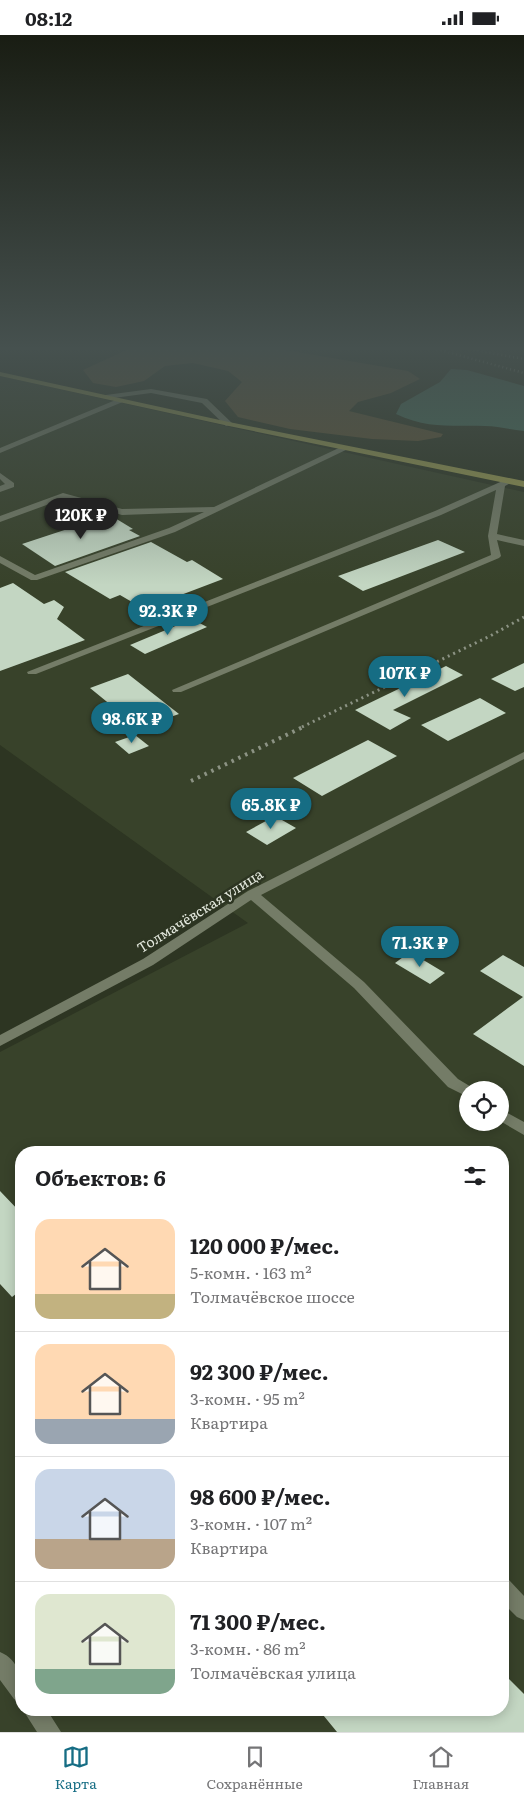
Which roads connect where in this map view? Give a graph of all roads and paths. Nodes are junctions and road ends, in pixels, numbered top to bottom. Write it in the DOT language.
graph roads {
  1 [pos="60,426"];
  2 [pos="240,426"];
  3 [pos="346,448"];
  4 [pos="0,451"];
  5 [pos="0,475"];
  6 [pos="505,483"];
  7 [pos="524,484"];
  8 [pos="0,489"];
  9 [pos="216,509"];
  10 [pos="0,519"];
  11 [pos="492,536"];
  12 [pos="524,543"];
  13 [pos="0,559"];
  14 [pos="32,672"];
  15 [pos="177,690"];
  16 [pos="524,755"];
  17 [pos="252,894"];
  18 [pos="0,1041"];
  19 [pos="459,1087"];
  20 [pos="509,1120"];
  21 [pos="524,1129"];
  22 [pos="509,1594"];
  23 [pos="524,1610"];
  24 [pos="0,1662"];
  25 [pos="15,1683"];
  26 [pos="38,1716"];
  27 [pos="50,1732"];
  1 -- 4 [label="street"];
  2 -- 3 [label="main road"];
  3 -- 6 [label="main road"];
  3 -- 9 [label="street"];
  5 -- 8 [label="street"];
  6 -- 7 [label="main road"];
  6 -- 11 [label="street"];
  6 -- 14 [label="street"];
  9 -- 10 [label="street"];
  9 -- 13 [label="street"];
  11 -- 12 [label="street"];
  11 -- 15 [label="street"];
  16 -- 17 [label="street, Толмачёвская улица"];
  17 -- 18 [label="street, Толмачёвская улица"];
  17 -- 19 [label="street"];
  20 -- 21 [label="street"];
  22 -- 23 [label="street"];
  24 -- 25 [label="street"];
  26 -- 27 [label="street"];
}
